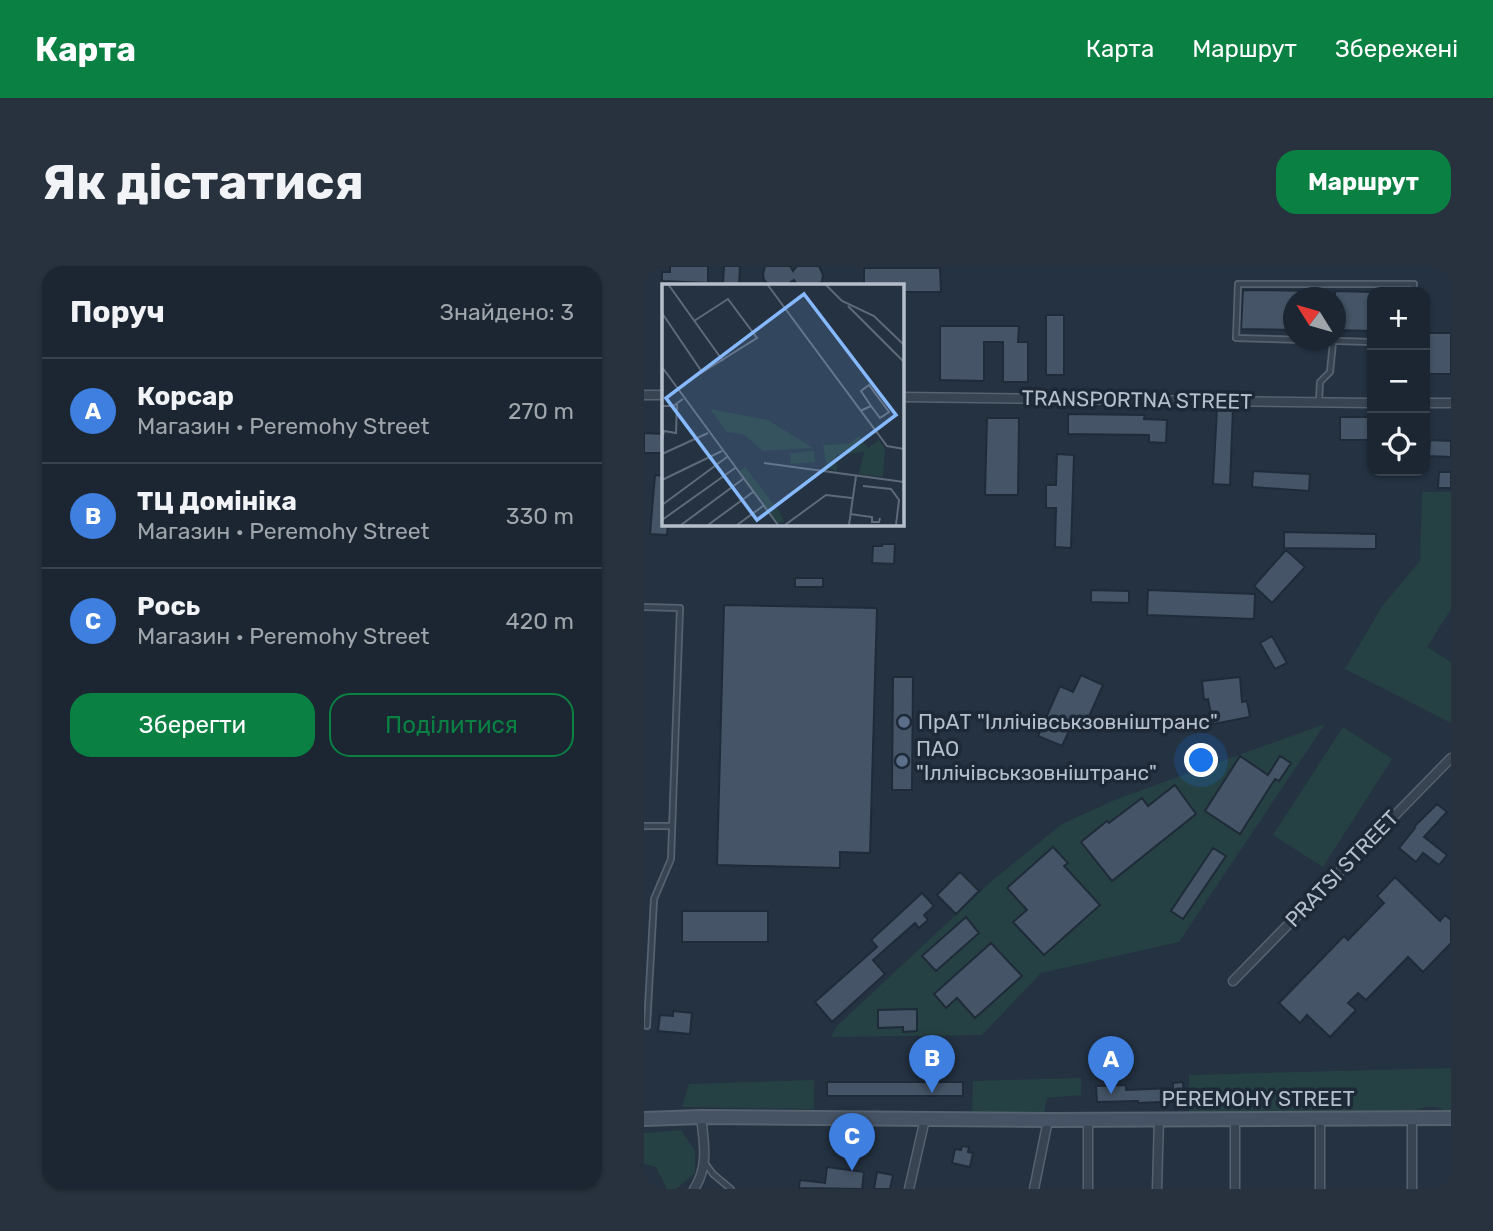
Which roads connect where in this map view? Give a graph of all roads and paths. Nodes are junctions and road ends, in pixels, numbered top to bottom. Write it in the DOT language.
graph roads {
  1 [pos="1414,287"];
  2 [pos="1283,340"];
  3 [pos="1346,342"];
  4 [pos="1367,342"];
  5 [pos="1332,350"];
  6 [pos="644,394"];
  7 [pos="662,395"];
  8 [pos="903,397"];
  9 [pos="1319,402"];
  10 [pos="1367,402"];
  11 [pos="1430,403"];
  12 [pos="1451,403"];
  13 [pos="644,607"];
  14 [pos="1451,758"];
  15 [pos="644,826"];
  16 [pos="672,826"];
  17 [pos="644,949"];
  18 [pos="651,950"];
  19 [pos="1233,981"];
  20 [pos="647,1026"];
  21 [pos="701,1117"];
  22 [pos="925,1118"];
  23 [pos="1088,1118"];
  24 [pos="1159,1118"];
  25 [pos="1451,1118"];
  26 [pos="644,1119"];
  27 [pos="1235,1119"];
  28 [pos="1320,1119"];
  29 [pos="1412,1119"];
  30 [pos="1048,1120"];
  31 [pos="704,1162"];
  32 [pos="694,1189"];
  33 [pos="731,1189"];
  34 [pos="909,1189"];
  35 [pos="1034,1189"];
  36 [pos="1088,1189"];
  37 [pos="1157,1189"];
  38 [pos="1235,1189"];
  39 [pos="1320,1189"];
  40 [pos="1412,1189"];
  1 -- 2 [label="lane"];
  3 -- 4 [label="lane"];
  5 -- 9 [label="lane"];
  6 -- 7 [label="street"];
  8 -- 9 [label="street, TRANSPORTNA STREET"];
  9 -- 10 [label="street, TRANSPORTNA STREET"];
  11 -- 12 [label="street"];
  13 -- 16 [label="lane"];
  14 -- 19 [label="street, PRATSI STREET"];
  15 -- 16 [label="lane"];
  16 -- 18 [label="lane"];
  17 -- 18 [label="lane"];
  18 -- 20 [label="lane"];
  21 -- 22 [label="main road, PEREMOHY STREET"];
  21 -- 26 [label="main road, PEREMOHY STREET"];
  21 -- 31 [label="street"];
  22 -- 30 [label="main road, PEREMOHY STREET"];
  22 -- 34 [label="street"];
  23 -- 24 [label="main road, PEREMOHY STREET"];
  23 -- 30 [label="main road, PEREMOHY STREET"];
  23 -- 36 [label="street"];
  24 -- 27 [label="main road, PEREMOHY STREET"];
  24 -- 37 [label="street"];
  25 -- 29 [label="main road, PEREMOHY STREET"];
  27 -- 28 [label="main road, PEREMOHY STREET"];
  27 -- 38 [label="street"];
  28 -- 29 [label="main road, PEREMOHY STREET"];
  28 -- 39 [label="street"];
  29 -- 40 [label="street"];
  30 -- 35 [label="street"];
  31 -- 32 [label="street"];
  31 -- 33 [label="lane"];
}
